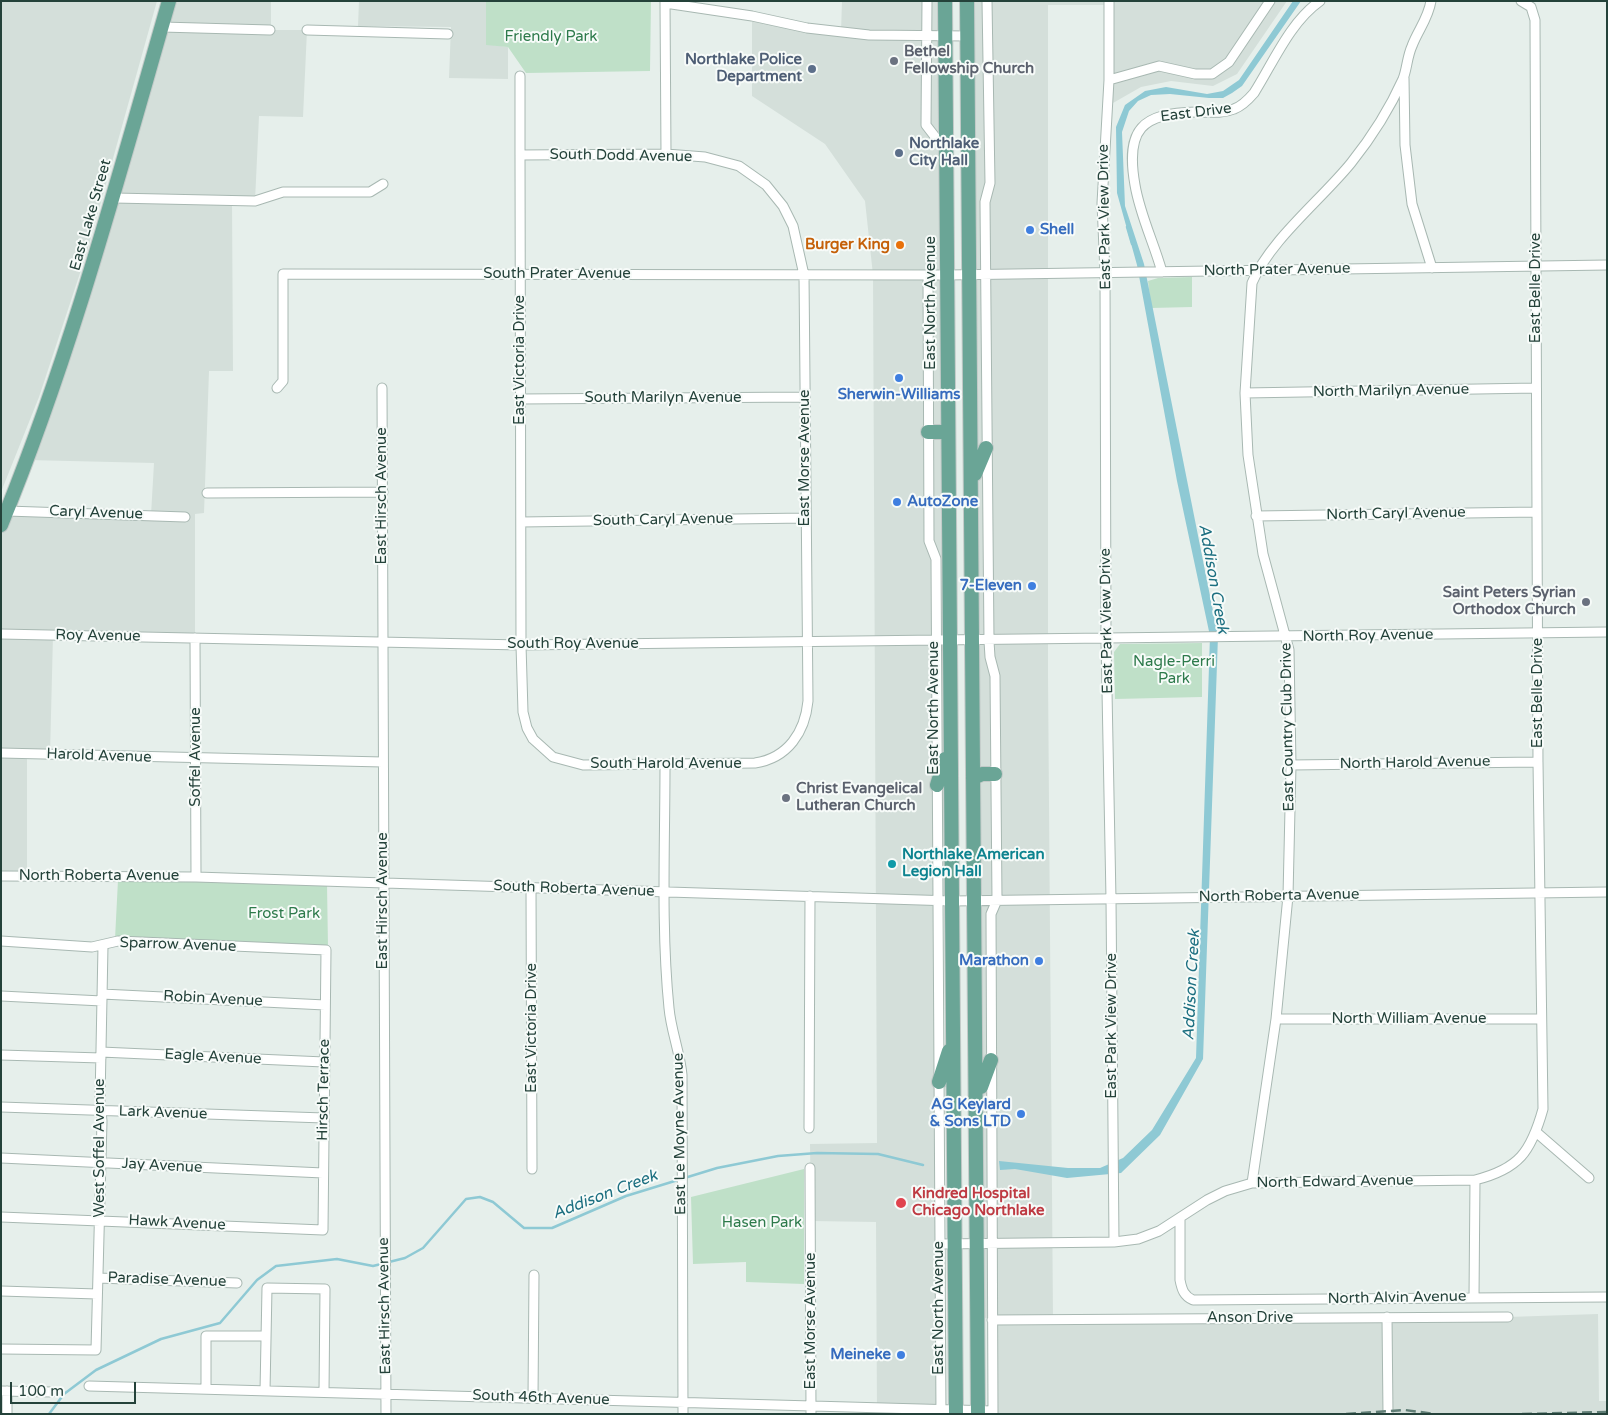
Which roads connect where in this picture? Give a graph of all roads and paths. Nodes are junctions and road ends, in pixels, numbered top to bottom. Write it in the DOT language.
graph roads {
  1 [pos="169,1"];
  2 [pos="927,1"];
  3 [pos="945,1"];
  4 [pos="967,1"];
  5 [pos="987,1"];
  6 [pos="1110,1"];
  7 [pos="1270,1"];
  8 [pos="1320,1"];
  9 [pos="1431,1"];
  10 [pos="1521,1"];
  11 [pos="665,2"];
  12 [pos="162,27"];
  13 [pos="270,30"];
  14 [pos="307,30"];
  15 [pos="448,34"];
  16 [pos="927,36"];
  17 [pos="945,36"];
  18 [pos="968,36"];
  19 [pos="520,76"];
  20 [pos="1404,78"];
  21 [pos="1109,80"];
  22 [pos="946,152"];
  23 [pos="666,154"];
  24 [pos="520,155"];
  25 [pos="383,184"];
  26 [pos="114,198"];
  27 [pos="1607,265"];
  28 [pos="1536,266"];
  29 [pos="1432,268"];
  30 [pos="1257,271"];
  31 [pos="1162,272"];
  32 [pos="1105,273"];
  33 [pos="520,274"];
  34 [pos="985,274"];
  35 [pos="804,275"];
  36 [pos="928,275"];
  37 [pos="947,275"];
  38 [pos="970,275"];
  39 [pos="277,388"];
  40 [pos="382,388"];
  41 [pos="1536,388"];
  42 [pos="1245,393"];
  43 [pos="805,397"];
  44 [pos="520,399"];
  45 [pos="928,432"];
  46 [pos="948,432"];
  47 [pos="986,448"];
  48 [pos="382,492"];
  49 [pos="971,492"];
  50 [pos="207,493"];
  51 [pos="7,511"];
  52 [pos="1537,512"];
  53 [pos="185,516"];
  54 [pos="1256,516"];
  55 [pos="805,518"];
  56 [pos="521,522"];
  57 [pos="1,525"];
  58 [pos="1607,632"];
  59 [pos="1,634"];
  60 [pos="1538,634"];
  61 [pos="1286,636"];
  62 [pos="195,638"];
  63 [pos="1106,639"];
  64 [pos="972,641"];
  65 [pos="989,641"];
  66 [pos="808,642"];
  67 [pos="936,642"];
  68 [pos="950,642"];
  69 [pos="382,643"];
  70 [pos="521,645"];
  71 [pos="950,736"];
  72 [pos="1,753"];
  73 [pos="197,759"];
  74 [pos="383,762"];
  75 [pos="1538,762"];
  76 [pos="665,765"];
  77 [pos="1291,765"];
  78 [pos="995,774"];
  79 [pos="973,778"];
  80 [pos="937,785"];
  81 [pos="1,876"];
  82 [pos="196,877"];
  83 [pos="383,883"];
  84 [pos="531,888"];
  85 [pos="664,892"];
  86 [pos="1607,892"];
  87 [pos="1540,893"];
  88 [pos="810,896"];
  89 [pos="1288,896"];
  90 [pos="1111,899"];
  91 [pos="997,900"];
  92 [pos="945,901"];
  93 [pos="974,901"];
  94 [pos="1,941"];
  95 [pos="103,946"];
  96 [pos="326,950"];
  97 [pos="1,996"];
  98 [pos="102,998"];
  99 [pos="325,1005"];
  100 [pos="1276,1019"];
  101 [pos="1541,1019"];
  102 [pos="953,1038"];
  103 [pos="1,1055"];
  104 [pos="101,1055"];
  105 [pos="990,1060"];
  106 [pos="324,1062"];
  107 [pos="939,1082"];
  108 [pos="976,1107"];
  109 [pos="1,1108"];
  110 [pos="101,1111"];
  111 [pos="324,1118"];
  112 [pos="809,1128"];
  113 [pos="1536,1132"];
  114 [pos="1,1158"];
  115 [pos="101,1163"];
  116 [pos="810,1168"];
  117 [pos="532,1169"];
  118 [pos="323,1173"];
  119 [pos="1589,1178"];
  120 [pos="1475,1180"];
  121 [pos="1252,1183"];
  122 [pos="1,1217"];
  123 [pos="1180,1218"];
  124 [pos="100,1220"];
  125 [pos="323,1230"];
  126 [pos="1114,1242"];
  127 [pos="940,1244"];
  128 [pos="955,1244"];
  129 [pos="977,1244"];
  130 [pos="992,1244"];
  131 [pos="534,1275"];
  132 [pos="98,1278"];
  133 [pos="237,1283"];
  134 [pos="1,1291"];
  135 [pos="97,1294"];
  136 [pos="1474,1297"];
  137 [pos="1607,1297"];
  138 [pos="1387,1317"];
  139 [pos="1508,1317"];
  140 [pos="992,1320"];
  141 [pos="266,1336"];
  142 [pos="1,1349"];
  143 [pos="89,1386"];
  144 [pos="206,1389"];
  145 [pos="4,1391"];
  146 [pos="265,1391"];
  147 [pos="52,1392"];
  148 [pos="324,1392"];
  149 [pos="386,1394"];
  150 [pos="533,1398"];
  151 [pos="683,1402"];
  152 [pos="811,1410"];
  153 [pos="941,1412"];
  154 [pos="956,1412"];
  155 [pos="978,1412"];
  156 [pos="993,1412"];
  157 [pos="6,1414"];
  158 [pos="386,1414"];
  159 [pos="683,1414"];
  160 [pos="1388,1414"];
  1 -- 12 [label="main road, East Lake Street"];
  2 -- 16 [label="street"];
  3 -- 17 [label="main road, East North Avenue"];
  4 -- 18 [label="main road"];
  5 -- 34 [label="street"];
  6 -- 21 [label="street, East Park View Drive"];
  7 -- 21 [label="street"];
  8 -- 31 [label="street, East Drive"];
  9 -- 20 [label="street, East Country Club Drive"];
  10 -- 28 [label="street, East Belle Drive"];
  11 -- 16 [label="street"];
  11 -- 23 [label="street"];
  12 -- 13 [label="street"];
  12 -- 26 [label="main road, East Lake Street"];
  14 -- 15 [label="street"];
  16 -- 17 [label="street"];
  16 -- 22 [label="street"];
  17 -- 18 [label="street"];
  17 -- 22 [label="main road, East North Avenue"];
  18 -- 38 [label="main road"];
  19 -- 24 [label="street, East Victoria Drive"];
  20 -- 29 [label="street"];
  20 -- 30 [label="street, East Country Club Drive"];
  21 -- 32 [label="street, East Park View Drive"];
  22 -- 37 [label="main road, East North Avenue"];
  23 -- 24 [label="street, South Dodd Avenue"];
  23 -- 35 [label="street, South Dodd Avenue"];
  24 -- 33 [label="street, East Victoria Drive"];
  25 -- 26 [label="street"];
  26 -- 51 [label="main road, East Lake Street"];
  27 -- 28 [label="street, North Prater Avenue"];
  28 -- 29 [label="street, North Prater Avenue"];
  28 -- 41 [label="street, East Belle Drive"];
  29 -- 30 [label="street, North Prater Avenue"];
  30 -- 31 [label="street, North Prater Avenue"];
  30 -- 42 [label="street, East Country Club Drive"];
  31 -- 32 [label="street, North Prater Avenue"];
  32 -- 34 [label="street, North Prater Avenue"];
  32 -- 63 [label="street, East Park View Drive"];
  33 -- 35 [label="street, South Prater Avenue"];
  33 -- 39 [label="street, South Prater Avenue"];
  33 -- 44 [label="street, East Victoria Drive"];
  34 -- 38 [label="street, North Prater Avenue"];
  34 -- 47 [label="street"];
  35 -- 36 [label="street, South Prater Avenue"];
  35 -- 43 [label="street, East Morse Avenue"];
  36 -- 37 [label="street, South Prater Avenue"];
  36 -- 45 [label="street, East North Avenue"];
  37 -- 38 [label="street, North Prater Avenue"];
  37 -- 46 [label="main road, East North Avenue"];
  38 -- 49 [label="main road"];
  40 -- 48 [label="street, East Hirsch Avenue"];
  41 -- 42 [label="street, North Marilyn Avenue"];
  41 -- 52 [label="street, East Belle Drive"];
  42 -- 54 [label="street, East Country Club Drive"];
  43 -- 44 [label="street, South Marilyn Avenue"];
  43 -- 55 [label="street, East Morse Avenue"];
  44 -- 56 [label="street, East Victoria Drive"];
  45 -- 46 [label="main road"];
  45 -- 67 [label="street, East North Avenue"];
  46 -- 68 [label="main road, East North Avenue"];
  47 -- 49 [label="main road"];
  47 -- 65 [label="street"];
  48 -- 50 [label="street"];
  48 -- 69 [label="street, East Hirsch Avenue"];
  49 -- 64 [label="main road"];
  51 -- 53 [label="street, Caryl Avenue"];
  51 -- 57 [label="main road, East Lake Street"];
  52 -- 54 [label="street, North Caryl Avenue"];
  52 -- 60 [label="street, East Belle Drive"];
  54 -- 61 [label="street, East Country Club Drive"];
  55 -- 56 [label="street, South Caryl Avenue"];
  55 -- 66 [label="street, East Morse Avenue"];
  56 -- 70 [label="street, East Victoria Drive"];
  58 -- 60 [label="street, North Roy Avenue"];
  59 -- 62 [label="street, Roy Avenue"];
  60 -- 61 [label="street, North Roy Avenue"];
  60 -- 75 [label="street, East Belle Drive"];
  61 -- 63 [label="street, North Roy Avenue"];
  61 -- 77 [label="street, East Country Club Drive"];
  62 -- 69 [label="street, South Roy Avenue"];
  62 -- 73 [label="street, Soffel Avenue"];
  63 -- 65 [label="street, North Roy Avenue"];
  63 -- 90 [label="street, East Park View Drive"];
  64 -- 65 [label="street, North Roy Avenue"];
  64 -- 68 [label="street, North Roy Avenue"];
  64 -- 79 [label="main road"];
  65 -- 78 [label="street"];
  66 -- 67 [label="street, South Roy Avenue"];
  66 -- 70 [label="street, South Roy Avenue"];
  66 -- 76 [label="street, South Harold Avenue"];
  67 -- 68 [label="street, South Roy Avenue"];
  67 -- 80 [label="street, East North Avenue"];
  68 -- 71 [label="main road, East North Avenue"];
  69 -- 70 [label="street, South Roy Avenue"];
  69 -- 74 [label="street, East Hirsch Avenue"];
  70 -- 76 [label="street, South Harold Avenue"];
  71 -- 80 [label="main road"];
  71 -- 92 [label="main road, East North Avenue"];
  72 -- 73 [label="street, Harold Avenue"];
  73 -- 74 [label="street"];
  73 -- 82 [label="street, Soffel Avenue"];
  74 -- 83 [label="street, East Hirsch Avenue"];
  75 -- 77 [label="street, North Harold Avenue"];
  75 -- 87 [label="street, East Belle Drive"];
  76 -- 85 [label="street, East Le Moyne Avenue"];
  77 -- 89 [label="street, East Country Club Drive"];
  78 -- 79 [label="main road"];
  78 -- 91 [label="street"];
  79 -- 93 [label="main road"];
  80 -- 92 [label="street, East North Avenue"];
  81 -- 82 [label="street, North Roberta Avenue"];
  82 -- 83 [label="street, South Roberta Avenue"];
  83 -- 84 [label="street, South Roberta Avenue"];
  83 -- 149 [label="street, East Hirsch Avenue"];
  84 -- 85 [label="street, South Roberta Avenue"];
  84 -- 117 [label="street, East Victoria Drive"];
  85 -- 88 [label="street, South Roberta Avenue"];
  85 -- 151 [label="street, East Le Moyne Avenue"];
  86 -- 87 [label="street, North Roberta Avenue"];
  87 -- 89 [label="street, North Roberta Avenue"];
  87 -- 101 [label="street, East Belle Drive"];
  88 -- 92 [label="street, South Roberta Avenue"];
  88 -- 112 [label="street"];
  89 -- 90 [label="street, North Roberta Avenue"];
  89 -- 100 [label="street, East Country Club Drive"];
  90 -- 91 [label="street, North Roberta Avenue"];
  90 -- 126 [label="street, East Park View Drive"];
  91 -- 93 [label="street, North Roberta Avenue"];
  91 -- 105 [label="street"];
  92 -- 93 [label="street, North Roberta Avenue"];
  92 -- 102 [label="main road, East North Avenue"];
  92 -- 107 [label="street, East North Avenue"];
  93 -- 108 [label="main road"];
  94 -- 95 [label="street, Sparrow Avenue"];
  95 -- 96 [label="street, Sparrow Avenue"];
  95 -- 98 [label="street, West Soffel Avenue"];
  96 -- 99 [label="street, Hirsch Terrace"];
  97 -- 98 [label="street, Robin Avenue"];
  98 -- 99 [label="street, Robin Avenue"];
  98 -- 104 [label="street, West Soffel Avenue"];
  99 -- 106 [label="street, Hirsch Terrace"];
  100 -- 101 [label="street, North William Avenue"];
  100 -- 121 [label="street, East Country Club Drive"];
  101 -- 113 [label="street, East Belle Drive"];
  102 -- 107 [label="main road"];
  102 -- 128 [label="main road, East North Avenue"];
  103 -- 104 [label="street, Eagle Avenue"];
  104 -- 106 [label="street, Eagle Avenue"];
  104 -- 110 [label="street, West Soffel Avenue"];
  105 -- 108 [label="main road"];
  105 -- 130 [label="street"];
  106 -- 111 [label="street, Hirsch Terrace"];
  107 -- 127 [label="street, East North Avenue"];
  108 -- 129 [label="main road"];
  109 -- 110 [label="street, Lark Avenue"];
  110 -- 111 [label="street, Lark Avenue"];
  110 -- 115 [label="street, West Soffel Avenue"];
  111 -- 118 [label="street, Hirsch Terrace"];
  113 -- 119 [label="street"];
  113 -- 120 [label="street, East Belle Drive"];
  114 -- 115 [label="street, Jay Avenue"];
  115 -- 118 [label="street, Jay Avenue"];
  115 -- 124 [label="street, West Soffel Avenue"];
  116 -- 152 [label="street, East Morse Avenue"];
  118 -- 125 [label="street, Hirsch Terrace"];
  120 -- 121 [label="street, North Edward Avenue"];
  120 -- 136 [label="street"];
  121 -- 123 [label="street, North Edward Avenue"];
  122 -- 124 [label="street, Hawk Avenue"];
  123 -- 126 [label="street, North Edward Avenue"];
  123 -- 136 [label="street, North Alvin Avenue"];
  124 -- 125 [label="street, Hawk Avenue"];
  124 -- 132 [label="street, West Soffel Avenue"];
  126 -- 130 [label="street, North Edward Avenue"];
  127 -- 128 [label="street, North Edward Avenue"];
  127 -- 153 [label="street, East North Avenue"];
  128 -- 129 [label="street, North Edward Avenue"];
  128 -- 154 [label="main road, East North Avenue"];
  129 -- 130 [label="street, North Edward Avenue"];
  129 -- 155 [label="main road"];
  130 -- 140 [label="street"];
  131 -- 150 [label="street"];
  132 -- 133 [label="street, Paradise Avenue"];
  132 -- 135 [label="street, West Soffel Avenue"];
  134 -- 135 [label="street"];
  135 -- 142 [label="street, West Soffel Avenue"];
  136 -- 137 [label="street, North Alvin Avenue"];
  138 -- 139 [label="street, Anson Drive"];
  138 -- 140 [label="street, Anson Drive"];
  138 -- 160 [label="street"];
  140 -- 156 [label="street"];
  141 -- 144 [label="street"];
  141 -- 146 [label="street"];
  141 -- 148 [label="street"];
  143 -- 144 [label="street, South 46th Avenue"];
  144 -- 146 [label="street, South 46th Avenue"];
  145 -- 147 [label="street"];
  145 -- 157 [label="street"];
  146 -- 148 [label="street, South 46th Avenue"];
  148 -- 149 [label="street, South 46th Avenue"];
  149 -- 150 [label="street, South 46th Avenue"];
  149 -- 158 [label="street, East Hirsch Avenue"];
  150 -- 151 [label="street, South 46th Avenue"];
  151 -- 152 [label="street, South 46th Avenue"];
  151 -- 159 [label="street, East Le Moyne Avenue"];
  152 -- 153 [label="street, South 46th Avenue"];
  153 -- 154 [label="street, South 46th Avenue"];
  154 -- 155 [label="street, South 46th Avenue"];
  155 -- 156 [label="street, South 46th Avenue"];
}
